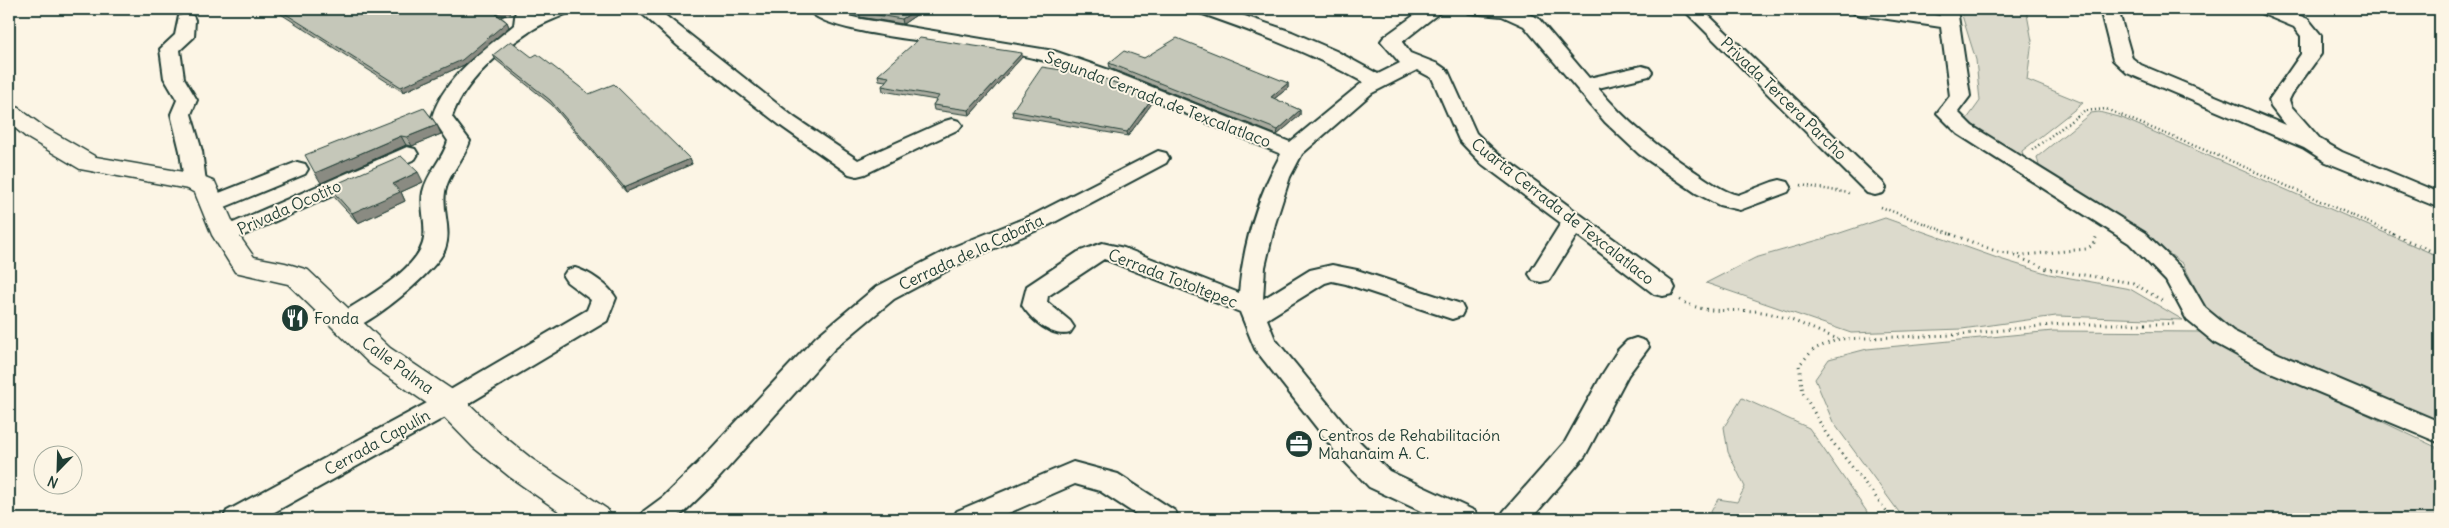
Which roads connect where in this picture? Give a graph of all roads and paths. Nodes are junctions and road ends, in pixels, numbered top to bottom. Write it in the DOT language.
graph roads {
  1 [pos="561,9"];
  2 [pos="646,9"];
  3 [pos="817,9"];
  4 [pos="1207,9"];
  5 [pos="1435,9"];
  6 [pos="1476,9"];
  7 [pos="1692,9"];
  8 [pos="1861,9"];
  9 [pos="2109,9"];
  10 [pos="2268,9"];
  11 [pos="1950,16"];
  12 [pos="524,18"];
  13 [pos="186,20"];
  14 [pos="1415,63"];
  15 [pos="1642,72"];
  16 [pos="1379,83"];
  17 [pos="1584,85"];
  18 [pos="9,112"];
  19 [pos="952,125"];
  20 [pos="2313,145"];
  21 [pos="1293,150"];
  22 [pos="407,154"];
  23 [pos="1158,158"];
  24 [pos="297,169"];
  25 [pos="2039,178"];
  26 [pos="195,182"];
  27 [pos="1780,187"];
  28 [pos="1875,188"];
  29 [pos="1854,194"];
  30 [pos="2440,201"];
  31 [pos="212,204"];
  32 [pos="1882,208"];
  33 [pos="2104,218"];
  34 [pos="1574,221"];
  35 [pos="225,235"];
  36 [pos="2010,254"];
  37 [pos="2440,255"];
  38 [pos="1541,274"];
  39 [pos="575,276"];
  40 [pos="1663,288"];
  41 [pos="1452,310"];
  42 [pos="1252,312"];
  43 [pos="2203,320"];
  44 [pos="344,323"];
  45 [pos="1061,327"];
  46 [pos="1839,339"];
  47 [pos="1636,347"];
  48 [pos="449,403"];
  49 [pos="2440,433"];
  50 [pos="237,519"];
  51 [pos="595,519"];
  52 [pos="654,519"];
  53 [pos="967,519"];
  54 [pos="1165,519"];
  55 [pos="1465,519"];
  56 [pos="1514,519"];
  57 [pos="1893,519"];
  1 -- 12 [label="street"];
  2 -- 19 [label="street"];
  3 -- 21 [label="street, Segunda Cerrada de Texcalatlaco"];
  4 -- 16 [label="street"];
  5 -- 14 [label="street, Cuarta Cerrada de Texcalatlaco"];
  6 -- 17 [label="street"];
  7 -- 28 [label="street, Privada Tercera Parcho"];
  8 -- 11 [label="street"];
  9 -- 20 [label="street"];
  10 -- 20 [label="street"];
  11 -- 25 [label="street"];
  12 -- 44 [label="street"];
  13 -- 26 [label="street"];
  14 -- 16 [label="street"];
  14 -- 34 [label="street, Cuarta Cerrada de Texcalatlaco"];
  15 -- 17 [label="street"];
  16 -- 21 [label="street"];
  17 -- 27 [label="street"];
  18 -- 26 [label="street"];
  20 -- 30 [label="street"];
  21 -- 42 [label="street"];
  22 -- 35 [label="street, Privada Ocotito"];
  23 -- 52 [label="street, Cerrada de la Cabaña"];
  24 -- 31 [label="street"];
  25 -- 33 [label="street"];
  25 -- 37 [label="path"];
  26 -- 31 [label="street, Calle Palma"];
  27 -- 29 [label="path"];
  31 -- 35 [label="street, Calle Palma"];
  32 -- 36 [label="path"];
  33 -- 36 [label="path"];
  33 -- 43 [label="street"];
  34 -- 38 [label="street"];
  34 -- 40 [label="street, Cuarta Cerrada de Texcalatlaco"];
  35 -- 44 [label="street, Calle Palma"];
  36 -- 43 [label="path"];
  39 -- 48 [label="street, Cerrada Capulín"];
  40 -- 46 [label="path"];
  41 -- 42 [label="street"];
  42 -- 45 [label="street, Cerrada Totoltepec"];
  42 -- 55 [label="street"];
  43 -- 46 [label="path"];
  43 -- 49 [label="street"];
  44 -- 48 [label="street, Calle Palma"];
  46 -- 57 [label="path"];
  47 -- 56 [label="street"];
  48 -- 50 [label="street, Cerrada Capulín"];
  48 -- 51 [label="street, Calle Palma"];
  53 -- 54 [label="street"];
}
